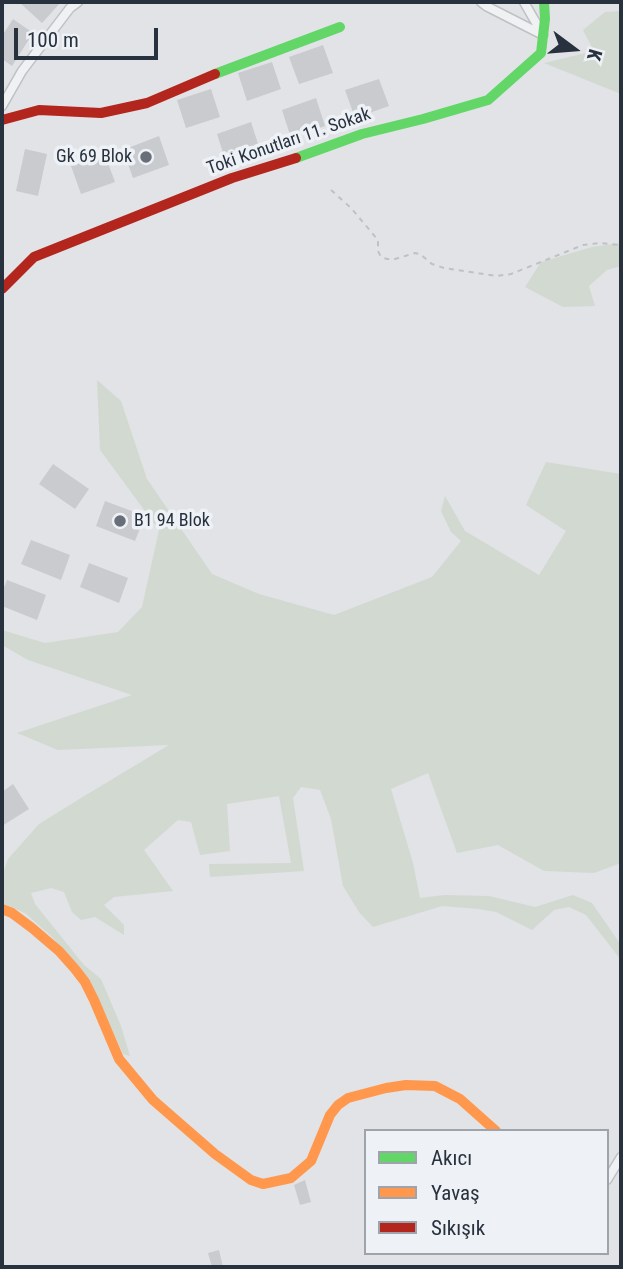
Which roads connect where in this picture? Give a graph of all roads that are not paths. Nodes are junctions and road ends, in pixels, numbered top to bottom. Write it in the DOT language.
graph roads {
  1 [pos="78,2"];
  2 [pos="481,2"];
  3 [pos="524,2"];
  4 [pos="544,2"];
  5 [pos="340,27"];
  6 [pos="543,35"];
  7 [pos="2,106"];
  8 [pos="2,120"];
  9 [pos="2,289"];
  10 [pos="2,909"];
  11 [pos="494,1129"];
  12 [pos="621,1157"];
  13 [pos="609,1177"];
  1 -- 7 [label="street"];
  2 -- 6 [label="street"];
  3 -- 6 [label="street"];
  4 -- 6 [label="street, Toki Konutları 11. Sokak"];
  5 -- 8 [label="street"];
  6 -- 9 [label="street, Toki Konutları 11. Sokak"];
  10 -- 11 [label="street"];
  12 -- 13 [label="street"];
}
